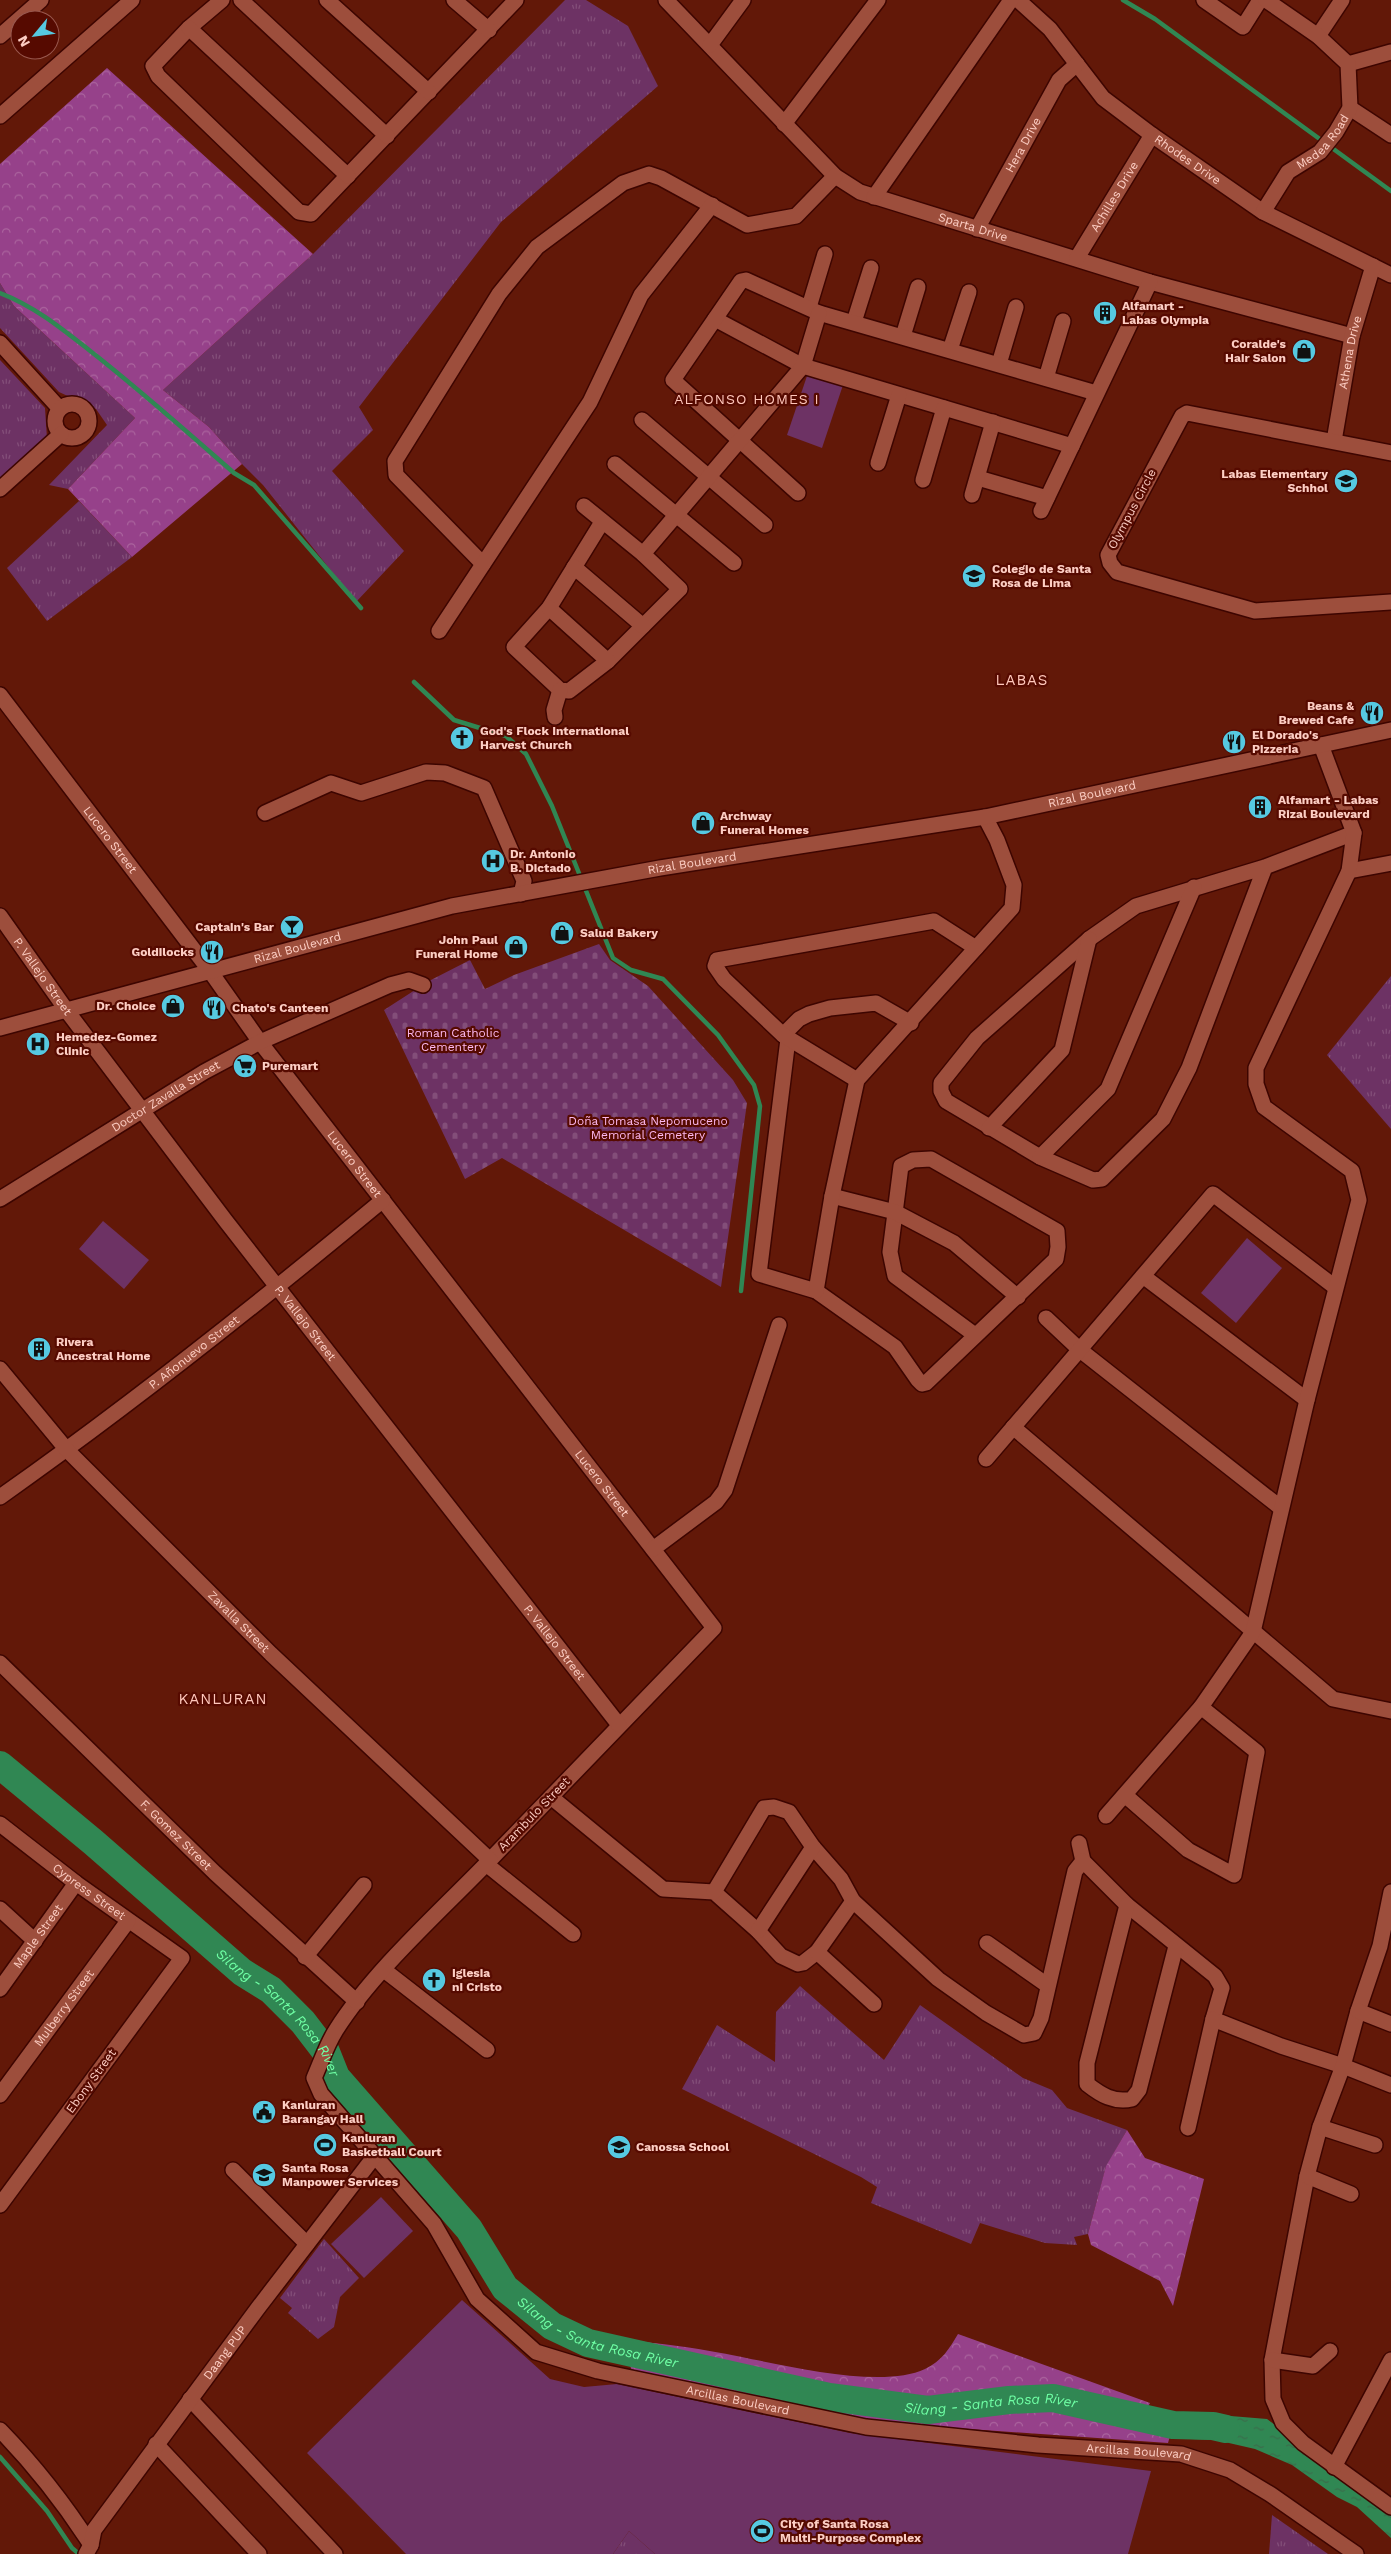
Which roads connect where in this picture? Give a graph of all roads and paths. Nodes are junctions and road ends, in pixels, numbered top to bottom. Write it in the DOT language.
graph roads {
  1 [pos="41,0"];
  2 [pos="132,0"];
  3 [pos="222,0"];
  4 [pos="242,0"];
  5 [pos="327,0"];
  6 [pos="454,0"];
  7 [pos="516,0"];
  8 [pos="666,0"];
  9 [pos="743,0"];
  10 [pos="878,0"];
  11 [pos="1011,0"];
  12 [pos="1018,0"];
  13 [pos="1204,0"];
  14 [pos="1260,0"];
  15 [pos="1266,0"];
  16 [pos="1342,0"];
  17 [pos="190,28"];
  18 [pos="489,30"];
  19 [pos="0,36"];
  20 [pos="1318,36"];
  21 [pos="710,45"];
  22 [pos="1391,52"];
  23 [pos="1077,64"];
  24 [pos="1348,64"];
  25 [pos="429,92"];
  26 [pos="1350,108"];
  27 [pos="0,116"];
  28 [pos="784,124"];
  29 [pos="1152,135"];
  30 [pos="1391,135"];
  31 [pos="387,136"];
  32 [pos="348,176"];
  33 [pos="834,176"];
  34 [pos="874,197"];
  35 [pos="712,205"];
  36 [pos="1263,212"];
  37 [pos="977,230"];
  38 [pos="825,254"];
  39 [pos="1077,258"];
  40 [pos="1373,266"];
  41 [pos="871,268"];
  42 [pos="1391,275"];
  43 [pos="1150,282"];
  44 [pos="918,287"];
  45 [pos="969,292"];
  46 [pos="1016,307"];
  47 [pos="814,310"];
  48 [pos="715,320"];
  49 [pos="854,322"];
  50 [pos="1063,322"];
  51 [pos="903,336"];
  52 [pos="1352,336"];
  53 [pos="0,343"];
  54 [pos="950,350"];
  55 [pos="999,364"];
  56 [pos="803,366"];
  57 [pos="1046,378"];
  58 [pos="1096,393"];
  59 [pos="899,395"];
  60 [pos="944,408"];
  61 [pos="60,409"];
  62 [pos="642,420"];
  63 [pos="993,422"];
  64 [pos="61,434"];
  65 [pos="739,439"];
  66 [pos="1334,441"];
  67 [pos="1072,446"];
  68 [pos="1391,453"];
  69 [pos="616,464"];
  70 [pos="878,464"];
  71 [pos="710,476"];
  72 [pos="978,478"];
  73 [pos="923,480"];
  74 [pos="0,490"];
  75 [pos="798,492"];
  76 [pos="972,495"];
  77 [pos="584,506"];
  78 [pos="676,515"];
  79 [pos="602,522"];
  80 [pos="765,525"];
  81 [pos="642,554"];
  82 [pos="734,563"];
  83 [pos="483,564"];
  84 [pos="574,567"];
  85 [pos="1391,602"];
  86 [pos="549,608"];
  87 [pos="643,626"];
  88 [pos="439,631"];
  89 [pos="608,661"];
  90 [pos="560,690"];
  91 [pos="0,694"];
  92 [pos="555,717"];
  93 [pos="1391,730"];
  94 [pos="1321,745"];
  95 [pos="265,813"];
  96 [pos="984,817"];
  97 [pos="1354,833"];
  98 [pos="1391,863"];
  99 [pos="1265,866"];
  100 [pos="1349,871"];
  101 [pos="1194,887"];
  102 [pos="521,894"];
  103 [pos="0,916"];
  104 [pos="1090,939"];
  105 [pos="976,948"];
  106 [pos="210,971"];
  107 [pos="423,985"];
  108 [pos="67,1011"];
  109 [pos="911,1022"];
  110 [pos="0,1028"];
  111 [pos="786,1037"];
  112 [pos="260,1042"];
  113 [pos="857,1080"];
  114 [pos="143,1111"];
  115 [pos="989,1128"];
  116 [pos="1040,1157"];
  117 [pos="832,1196"];
  118 [pos="0,1199"];
  119 [pos="384,1200"];
  120 [pos="895,1212"];
  121 [pos="1143,1276"];
  122 [pos="279,1286"];
  123 [pos="1335,1287"];
  124 [pos="816,1291"];
  125 [pos="1018,1297"];
  126 [pos="1046,1318"];
  127 [pos="779,1325"];
  128 [pos="975,1335"];
  129 [pos="1080,1350"];
  130 [pos="0,1369"];
  131 [pos="1306,1400"];
  132 [pos="1013,1428"];
  133 [pos="67,1450"];
  134 [pos="986,1459"];
  135 [pos="0,1497"];
  136 [pos="1281,1508"];
  137 [pos="653,1549"];
  138 [pos="714,1628"];
  139 [pos="1253,1632"];
  140 [pos="0,1662"];
  141 [pos="1200,1707"];
  142 [pos="1391,1711"];
  143 [pos="619,1724"];
  144 [pos="1126,1796"];
  145 [pos="551,1797"];
  146 [pos="1106,1816"];
  147 [pos="0,1824"];
  148 [pos="1079,1843"];
  149 [pos="812,1847"];
  150 [pos="1083,1861"];
  151 [pos="488,1862"];
  152 [pos="76,1883"];
  153 [pos="364,1885"];
  154 [pos="714,1892"];
  155 [pos="1391,1892"];
  156 [pos="853,1901"];
  157 [pos="1127,1905"];
  158 [pos="0,1909"];
  159 [pos="128,1921"];
  160 [pos="758,1931"];
  161 [pos="573,1934"];
  162 [pos="35,1941"];
  163 [pos="987,1944"];
  164 [pos="1176,1946"];
  165 [pos="817,1952"];
  166 [pos="305,1957"];
  167 [pos="182,1958"];
  168 [pos="384,1970"];
  169 [pos="1047,1985"];
  170 [pos="0,1989"];
  171 [pos="356,2002"];
  172 [pos="874,2004"];
  173 [pos="1358,2011"];
  174 [pos="1213,2018"];
  175 [pos="1391,2024"];
  176 [pos="487,2050"];
  177 [pos="1343,2066"];
  178 [pos="1391,2085"];
  179 [pos="0,2095"];
  180 [pos="1320,2127"];
  181 [pos="1188,2128"];
  182 [pos="1375,2145"];
  183 [pos="374,2157"];
  184 [pos="233,2170"];
  185 [pos="1307,2176"];
  186 [pos="1351,2194"];
  187 [pos="0,2205"];
  188 [pos="307,2244"];
  189 [pos="1330,2351"];
  190 [pos="1272,2360"];
  191 [pos="1391,2360"];
  192 [pos="190,2399"];
  193 [pos="0,2430"];
  194 [pos="156,2444"];
  195 [pos="1334,2467"];
  196 [pos="1391,2508"];
  197 [pos="88,2550"];
  198 [pos="259,2554"];
  199 [pos="335,2554"];
  200 [pos="1356,2554"];
  1 -- 19 [label="street"];
  2 -- 27 [label="street"];
  3 -- 17 [label="street"];
  4 -- 31 [label="street"];
  5 -- 25 [label="street"];
  6 -- 18 [label="street"];
  7 -- 18 [label="street"];
  8 -- 21 [label="street, Sparta Drive"];
  9 -- 21 [label="street"];
  10 -- 28 [label="street"];
  11 -- 34 [label="street"];
  12 -- 23 [label="street, Rhodes Drive"];
  13 -- 14 [label="street"];
  15 -- 20 [label="street"];
  16 -- 20 [label="street"];
  17 -- 32 [label="street"];
  17 -- 32 [label="street"];
  18 -- 25 [label="street"];
  20 -- 24 [label="street"];
  21 -- 28 [label="street, Sparta Drive"];
  22 -- 24 [label="street"];
  23 -- 29 [label="street, Rhodes Drive"];
  23 -- 37 [label="street, Hera Drive"];
  24 -- 26 [label="street, Medea Road"];
  25 -- 31 [label="street"];
  26 -- 30 [label="street"];
  26 -- 36 [label="street, Medea Road"];
  28 -- 33 [label="street, Sparta Drive"];
  29 -- 36 [label="street, Rhodes Drive"];
  29 -- 39 [label="street, Achilles Drive"];
  31 -- 32 [label="street"];
  33 -- 34 [label="street, Sparta Drive"];
  33 -- 35 [label="street"];
  34 -- 37 [label="street, Sparta Drive"];
  35 -- 83 [label="street"];
  35 -- 83 [label="street"];
  36 -- 40 [label="street, Rhodes Drive"];
  37 -- 39 [label="street, Sparta Drive"];
  38 -- 47 [label="street"];
  39 -- 43 [label="street, Sparta Drive"];
  40 -- 42 [label="street, Rhodes Drive"];
  40 -- 52 [label="street, Athena Drive"];
  41 -- 49 [label="street"];
  43 -- 52 [label="street, Sparta Drive"];
  43 -- 58 [label="street"];
  44 -- 51 [label="street"];
  45 -- 54 [label="street"];
  46 -- 55 [label="street"];
  47 -- 48 [label="street"];
  47 -- 49 [label="street"];
  47 -- 56 [label="street"];
  48 -- 56 [label="street"];
  48 -- 65 [label="street"];
  49 -- 51 [label="street"];
  50 -- 57 [label="street"];
  51 -- 54 [label="street"];
  52 -- 66 [label="street, Athena Drive"];
  53 -- 61 [label="street"];
  54 -- 55 [label="street"];
  55 -- 57 [label="street"];
  56 -- 59 [label="street"];
  56 -- 65 [label="street"];
  57 -- 58 [label="street"];
  58 -- 67 [label="street"];
  59 -- 60 [label="street"];
  59 -- 70 [label="street"];
  60 -- 63 [label="street"];
  60 -- 73 [label="street"];
  61 -- 64 [label="street"];
  61 -- 64 [label="street"];
  62 -- 71 [label="street"];
  63 -- 67 [label="street"];
  63 -- 72 [label="street"];
  64 -- 74 [label="street"];
  65 -- 71 [label="street"];
  65 -- 75 [label="street"];
  66 -- 68 [label="street"];
  66 -- 85 [label="street, Olympus Circle"];
  67 -- 72 [label="street"];
  69 -- 78 [label="street"];
  71 -- 78 [label="street"];
  71 -- 80 [label="street"];
  72 -- 76 [label="street"];
  77 -- 79 [label="street"];
  78 -- 81 [label="street"];
  78 -- 82 [label="street"];
  79 -- 81 [label="street"];
  79 -- 84 [label="street"];
  81 -- 87 [label="street"];
  83 -- 88 [label="street"];
  84 -- 86 [label="street"];
  84 -- 87 [label="street"];
  86 -- 89 [label="street"];
  86 -- 90 [label="street"];
  87 -- 89 [label="street"];
  89 -- 90 [label="street"];
  90 -- 92 [label="street"];
  91 -- 106 [label="street, Lucero Street"];
  93 -- 94 [label="street, Rizal Boulevard"];
  94 -- 96 [label="street, Rizal Boulevard"];
  94 -- 97 [label="street"];
  95 -- 102 [label="street"];
  96 -- 102 [label="street, Rizal Boulevard"];
  96 -- 105 [label="street"];
  97 -- 99 [label="street"];
  97 -- 100 [label="street"];
  98 -- 100 [label="street"];
  99 -- 101 [label="street"];
  99 -- 116 [label="street"];
  100 -- 123 [label="street"];
  101 -- 104 [label="street"];
  101 -- 116 [label="street"];
  102 -- 106 [label="street, Rizal Boulevard"];
  103 -- 108 [label="street, P. Vallejo Street"];
  104 -- 115 [label="street"];
  104 -- 115 [label="street"];
  105 -- 109 [label="street"];
  105 -- 111 [label="street"];
  106 -- 108 [label="street, Rizal Boulevard"];
  106 -- 112 [label="street, Lucero Street"];
  107 -- 112 [label="street, Doctor Zavalla Street"];
  108 -- 110 [label="street, Rizal Boulevard"];
  108 -- 114 [label="street, P. Vallejo Street"];
  109 -- 111 [label="street"];
  109 -- 113 [label="street"];
  111 -- 113 [label="street"];
  111 -- 124 [label="street"];
  112 -- 114 [label="street, Doctor Zavalla Street"];
  112 -- 119 [label="street, Lucero Street"];
  113 -- 117 [label="street"];
  114 -- 118 [label="street, Doctor Zavalla Street"];
  114 -- 122 [label="street, P. Vallejo Street"];
  115 -- 116 [label="street"];
  117 -- 120 [label="street"];
  117 -- 124 [label="street"];
  119 -- 122 [label="street, P. Añonuevo Street"];
  119 -- 137 [label="street, Lucero Street"];
  120 -- 125 [label="street"];
  120 -- 125 [label="street"];
  120 -- 128 [label="street"];
  121 -- 123 [label="street"];
  121 -- 129 [label="street"];
  121 -- 131 [label="street"];
  122 -- 133 [label="street, P. Añonuevo Street"];
  122 -- 143 [label="street, P. Vallejo Street"];
  123 -- 131 [label="street"];
  124 -- 128 [label="street"];
  125 -- 128 [label="street"];
  126 -- 129 [label="street"];
  127 -- 137 [label="street"];
  129 -- 132 [label="street"];
  129 -- 136 [label="street"];
  130 -- 133 [label="street, Zavalla Street"];
  131 -- 136 [label="street"];
  132 -- 134 [label="street"];
  132 -- 139 [label="street"];
  133 -- 135 [label="street, P. Añonuevo Street"];
  133 -- 151 [label="street, Zavalla Street"];
  136 -- 139 [label="street"];
  137 -- 138 [label="street, Lucero Street"];
  138 -- 143 [label="street, Arambulo Street"];
  139 -- 141 [label="street"];
  139 -- 142 [label="street"];
  140 -- 166 [label="street, F. Gomez Street"];
  141 -- 144 [label="street"];
  141 -- 144 [label="street"];
  143 -- 145 [label="street, Arambulo Street"];
  144 -- 146 [label="street"];
  145 -- 151 [label="street, Arambulo Street"];
  145 -- 154 [label="street"];
  147 -- 152 [label="street, Cypress Street"];
  148 -- 150 [label="street"];
  149 -- 154 [label="street"];
  149 -- 156 [label="street"];
  149 -- 160 [label="street"];
  150 -- 157 [label="street"];
  150 -- 169 [label="street"];
  151 -- 161 [label="street, Zavalla Street"];
  151 -- 168 [label="street, Arambulo Street"];
  152 -- 159 [label="street, Cypress Street"];
  152 -- 162 [label="street, Maple Street"];
  153 -- 166 [label="street"];
  154 -- 160 [label="street"];
  155 -- 173 [label="street"];
  156 -- 165 [label="street"];
  156 -- 169 [label="street"];
  157 -- 164 [label="street"];
  157 -- 164 [label="street"];
  158 -- 162 [label="street"];
  159 -- 167 [label="street, Cypress Street"];
  159 -- 179 [label="street, Mulberry Street"];
  160 -- 165 [label="street"];
  162 -- 170 [label="street, Maple Street"];
  163 -- 169 [label="street"];
  164 -- 174 [label="street"];
  165 -- 172 [label="street"];
  166 -- 171 [label="street, F. Gomez Street"];
  167 -- 187 [label="street, Ebony Street"];
  168 -- 171 [label="street, Arambulo Street"];
  168 -- 176 [label="street"];
  171 -- 183 [label="street, Arcillas Boulevard"];
  173 -- 175 [label="street"];
  173 -- 177 [label="street"];
  174 -- 177 [label="street"];
  174 -- 181 [label="street"];
  177 -- 178 [label="street"];
  177 -- 180 [label="street"];
  180 -- 182 [label="street"];
  180 -- 185 [label="street"];
  183 -- 188 [label="street, Daang PUP"];
  183 -- 200 [label="street, Arcillas Boulevard"];
  184 -- 188 [label="street"];
  185 -- 186 [label="street"];
  185 -- 190 [label="street"];
  188 -- 192 [label="street, Daang PUP"];
  189 -- 190 [label="street"];
  190 -- 195 [label="street"];
  191 -- 195 [label="street"];
  192 -- 194 [label="street, Daang PUP"];
  192 -- 199 [label="street"];
  193 -- 197 [label="street"];
  194 -- 197 [label="street, Daang PUP"];
  194 -- 198 [label="street"];
  195 -- 196 [label="street"];
}
